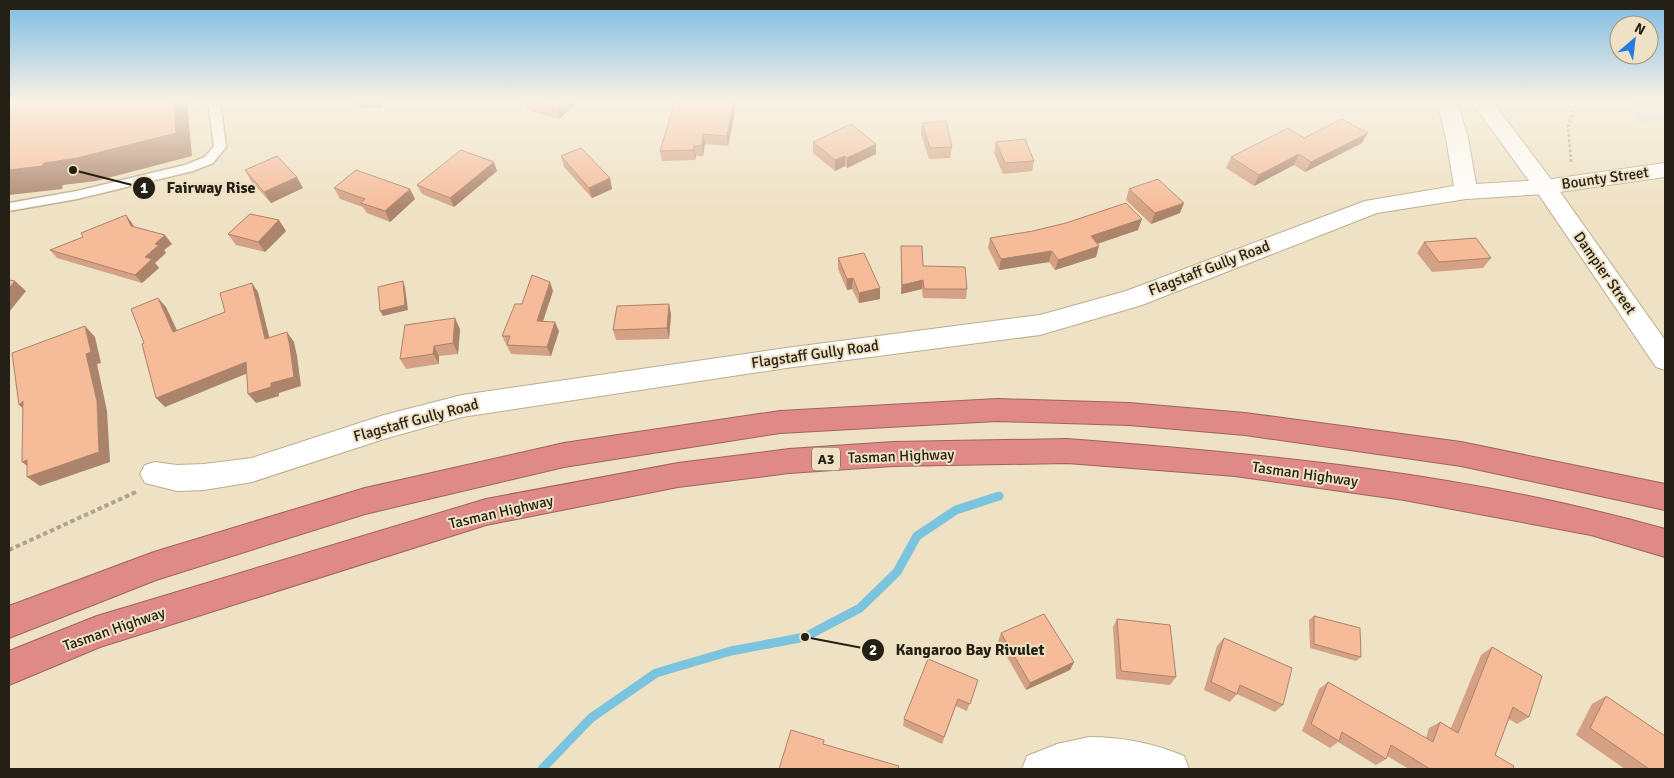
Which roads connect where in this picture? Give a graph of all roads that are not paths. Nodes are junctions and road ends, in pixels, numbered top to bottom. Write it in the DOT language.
graph roads {
  1 [pos="219,137"];
  2 [pos="1457,137"];
  3 [pos="1508,137"];
  4 [pos="1665,170"];
  5 [pos="1545,187"];
  6 [pos="1466,192"];
  7 [pos="9,207"];
  8 [pos="1665,360"];
  9 [pos="155,474"];
  10 [pos="1665,497"];
  11 [pos="1665,543"];
  12 [pos="9,622"];
  13 [pos="9,668"];
  14 [pos="1040,769"];
  15 [pos="1171,769"];
  1 -- 7 [label="lane"];
  2 -- 6 [label="street"];
  3 -- 5 [label="street"];
  4 -- 5 [label="street, Bounty Street"];
  5 -- 6 [label="street, Flagstaff Gully Road"];
  5 -- 8 [label="street, Dampier Street"];
  6 -- 9 [label="street, Flagstaff Gully Road"];
  10 -- 12 [label="highway"];
  11 -- 13 [label="highway, Tasman Highway / A3"];
  14 -- 15 [label="street"];
}
